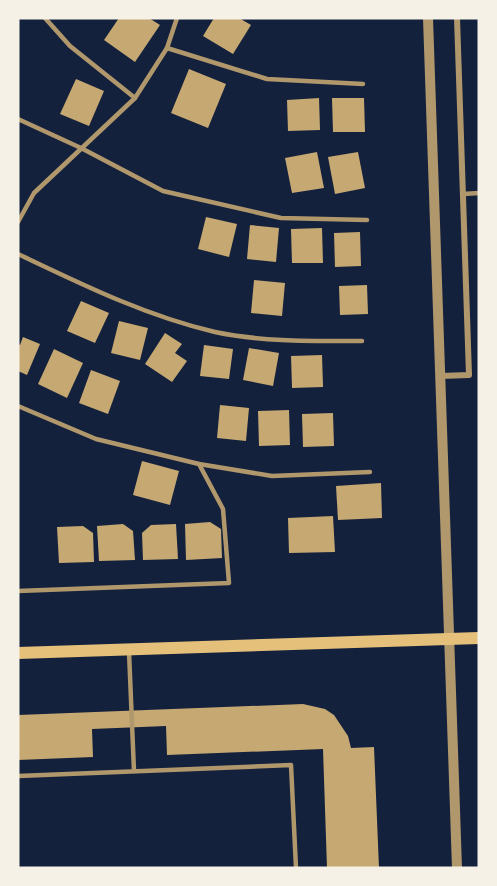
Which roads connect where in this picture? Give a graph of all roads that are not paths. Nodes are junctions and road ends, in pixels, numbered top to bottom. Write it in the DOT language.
graph roads {
  1 [pos="45,18"];
  2 [pos="177,18"];
  3 [pos="428,18"];
  4 [pos="457,18"];
  5 [pos="167,48"];
  6 [pos="363,84"];
  7 [pos="135,98"];
  8 [pos="18,119"];
  9 [pos="81,148"];
  10 [pos="479,193"];
  11 [pos="463,194"];
  12 [pos="367,220"];
  13 [pos="18,222"];
  14 [pos="18,254"];
  15 [pos="362,341"];
  16 [pos="440,376"];
  17 [pos="18,406"];
  18 [pos="199,464"];
  19 [pos="370,472"];
  20 [pos="18,591"];
  21 [pos="479,638"];
  22 [pos="449,639"];
  23 [pos="129,649"];
  24 [pos="18,653"];
  25 [pos="134,771"];
  26 [pos="18,776"];
  27 [pos="296,868"];
  28 [pos="457,868"];
  1 -- 7 [label="lane"];
  2 -- 5 [label="lane"];
  3 -- 16 [label="street"];
  4 -- 11 [label="street"];
  5 -- 6 [label="lane"];
  5 -- 7 [label="lane"];
  7 -- 9 [label="lane"];
  8 -- 9 [label="lane"];
  9 -- 12 [label="lane"];
  9 -- 13 [label="lane"];
  10 -- 11 [label="lane"];
  11 -- 16 [label="street"];
  14 -- 15 [label="lane"];
  16 -- 22 [label="street"];
  17 -- 18 [label="lane"];
  18 -- 19 [label="lane"];
  18 -- 20 [label="lane"];
  21 -- 22 [label="main road"];
  22 -- 23 [label="main road"];
  22 -- 28 [label="street"];
  23 -- 24 [label="main road"];
  23 -- 25 [label="lane"];
  25 -- 26 [label="lane"];
  25 -- 27 [label="lane"];
}
